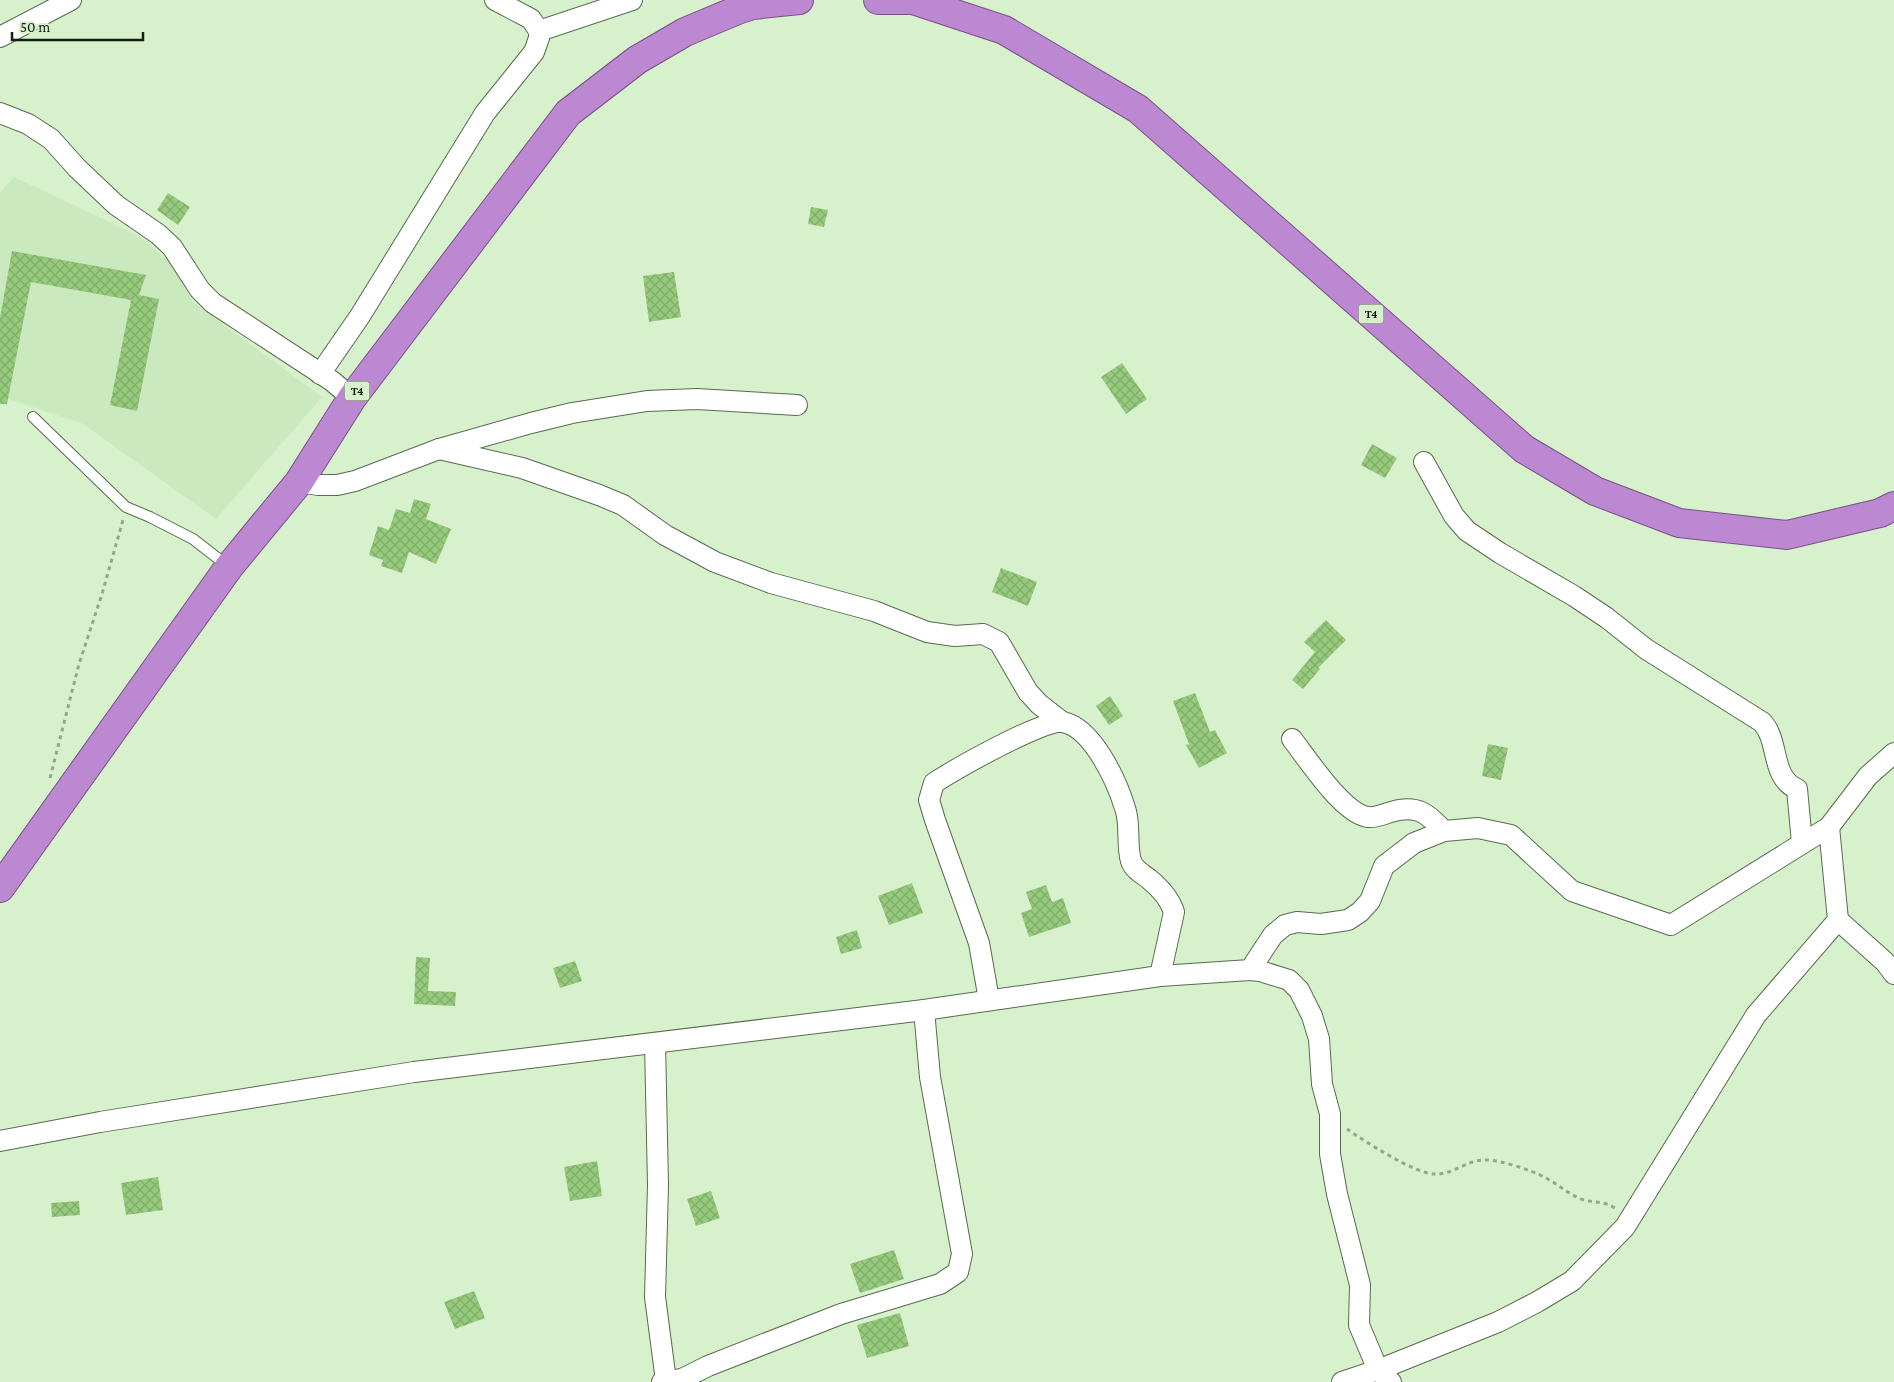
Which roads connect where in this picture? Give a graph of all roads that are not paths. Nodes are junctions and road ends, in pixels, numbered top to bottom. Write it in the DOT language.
graph roads {
  1 [pos="71,0"];
  2 [pos="495,0"];
  3 [pos="632,0"];
  4 [pos="799,0"];
  5 [pos="878,0"];
  6 [pos="742,4"];
  7 [pos="539,31"];
  8 [pos="0,37"];
  9 [pos="0,113"];
  10 [pos="320,374"];
  11 [pos="352,398"];
  12 [pos="797,405"];
  13 [pos="34,417"];
  14 [pos="439,449"];
  15 [pos="1424,462"];
  16 [pos="300,482"];
  17 [pos="1894,506"];
  18 [pos="230,567"];
  19 [pos="1062,722"];
  20 [pos="1292,739"];
  21 [pos="1894,753"];
  22 [pos="1828,827"];
  23 [pos="1444,831"];
  24 [pos="1802,843"];
  25 [pos="0,888"];
  26 [pos="1838,920"];
  27 [pos="1891,966"];
  28 [pos="1250,970"];
  29 [pos="1160,976"];
  30 [pos="989,1000"];
  31 [pos="924,1010"];
  32 [pos="655,1043"];
  33 [pos="0,1141"];
  34 [pos="1385,1376"];
  35 [pos="664,1382"];
  36 [pos="1342,1382"];
  1 -- 8 [label="street"];
  2 -- 7 [label="street"];
  3 -- 7 [label="street"];
  4 -- 6 [label="highway, T4"];
  5 -- 17 [label="highway, T4"];
  6 -- 11 [label="highway, T4"];
  7 -- 10 [label="street"];
  9 -- 10 [label="street"];
  10 -- 11 [label="street"];
  11 -- 16 [label="highway, T4"];
  12 -- 14 [label="street"];
  13 -- 18 [label="lane"];
  14 -- 16 [label="street"];
  14 -- 19 [label="street"];
  15 -- 24 [label="street"];
  16 -- 18 [label="highway, T4"];
  18 -- 25 [label="highway, T4"];
  19 -- 29 [label="street"];
  19 -- 30 [label="street"];
  20 -- 23 [label="street"];
  21 -- 22 [label="street"];
  22 -- 24 [label="street"];
  22 -- 26 [label="street"];
  23 -- 24 [label="street"];
  23 -- 28 [label="street"];
  26 -- 27 [label="street"];
  26 -- 34 [label="street"];
  28 -- 29 [label="street"];
  28 -- 34 [label="street"];
  29 -- 30 [label="street"];
  30 -- 31 [label="street"];
  31 -- 32 [label="street"];
  31 -- 35 [label="street"];
  32 -- 33 [label="street"];
  32 -- 35 [label="street"];
  34 -- 36 [label="street"];
}
